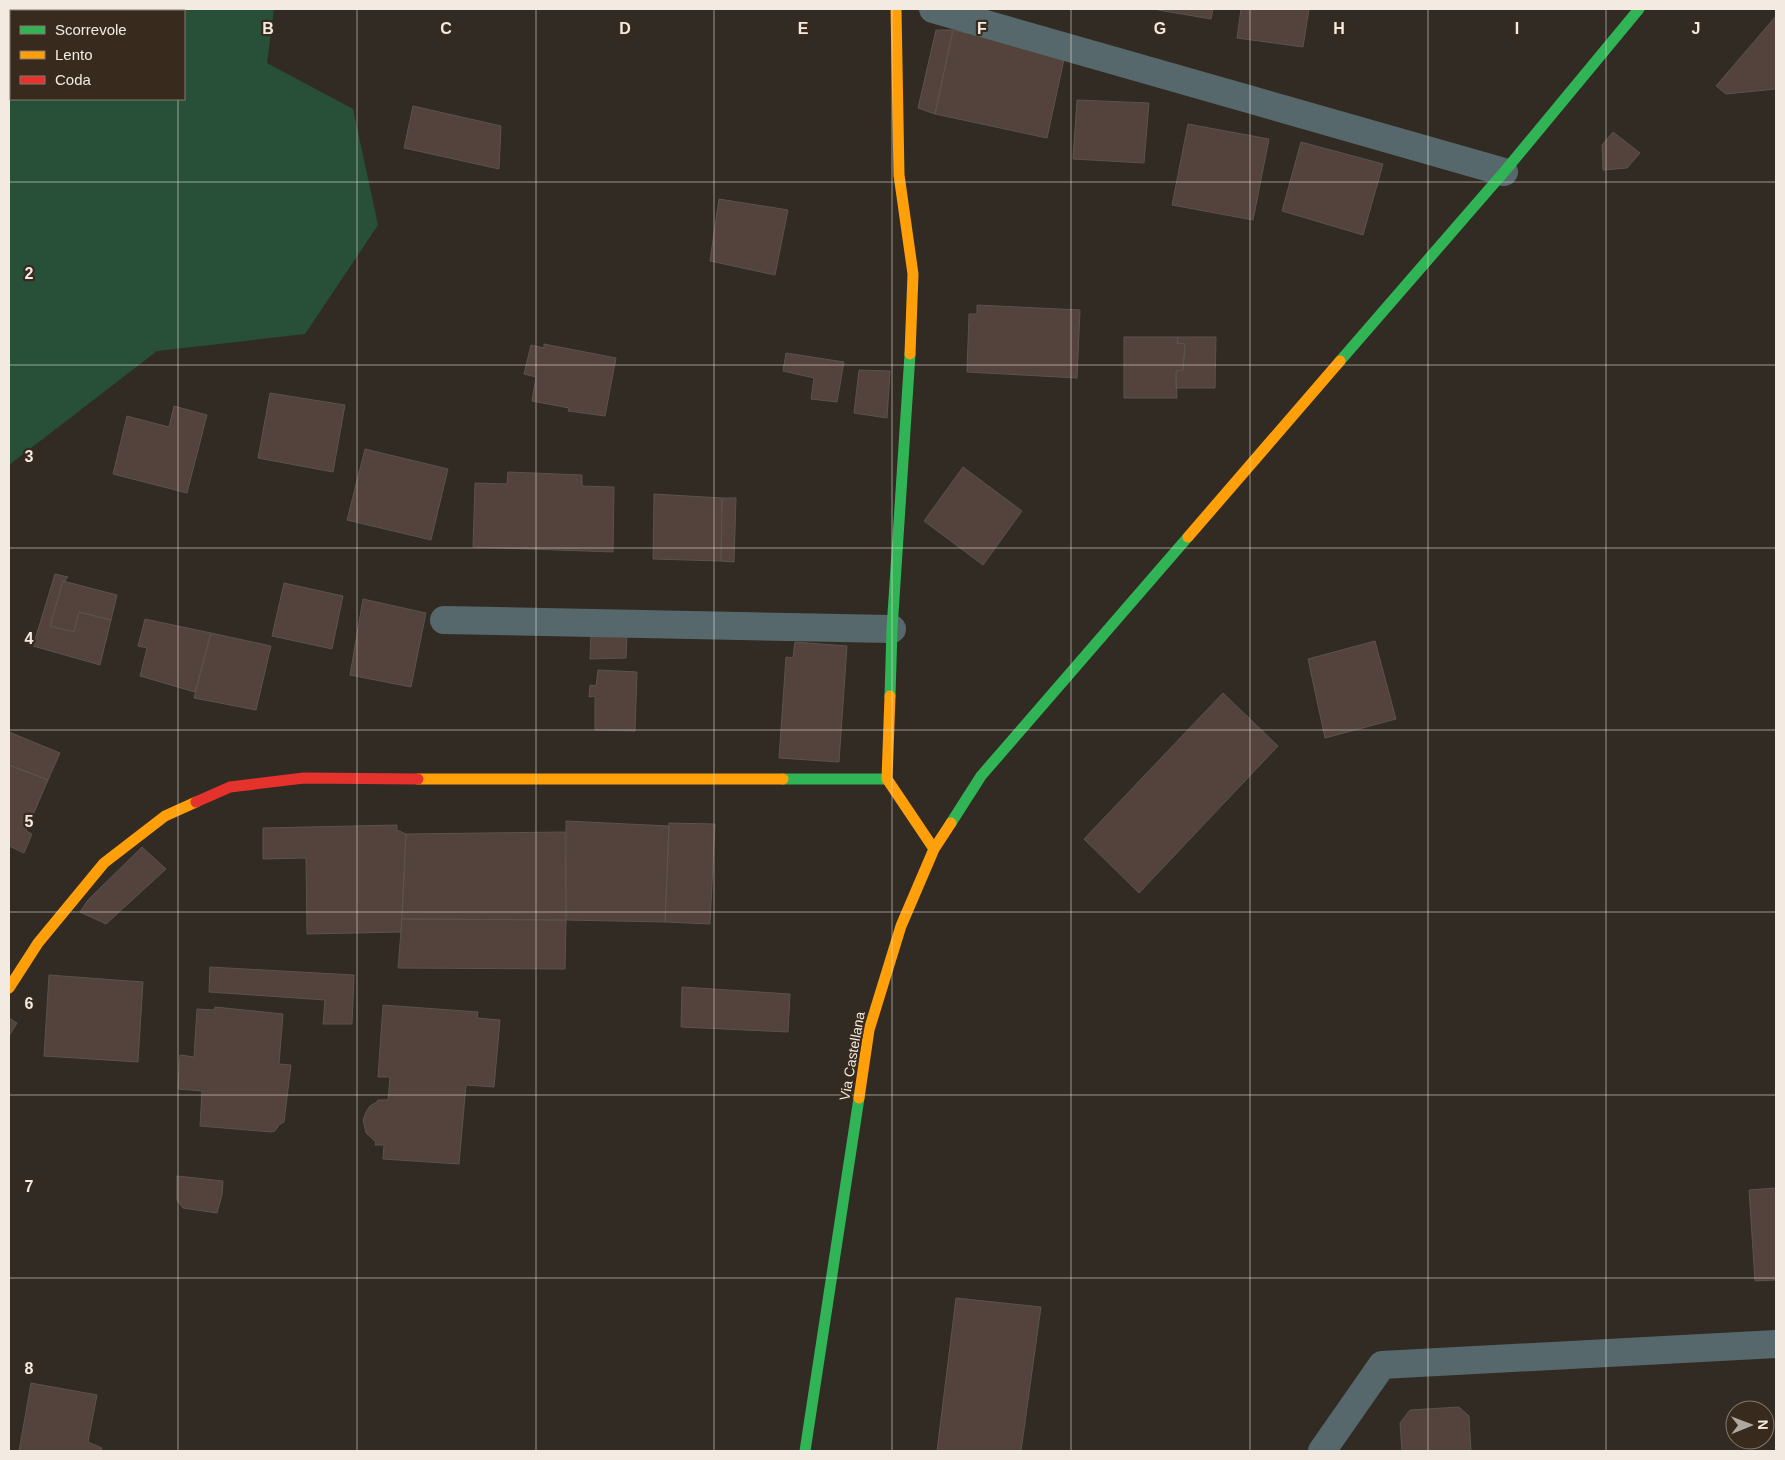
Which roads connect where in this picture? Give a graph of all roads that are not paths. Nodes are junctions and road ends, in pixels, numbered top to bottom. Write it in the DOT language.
graph roads {
  1 [pos="896,9"];
  2 [pos="933,9"];
  3 [pos="1639,9"];
  4 [pos="1504,172"];
  5 [pos="444,620"];
  6 [pos="892,629"];
  7 [pos="887,779"];
  8 [pos="934,849"];
  9 [pos="9,988"];
  10 [pos="1776,1344"];
  11 [pos="805,1451"];
  12 [pos="1322,1451"];
  1 -- 6 [label="street"];
  2 -- 4 [label="street"];
  3 -- 4 [label="street, Via Castellana"];
  4 -- 8 [label="street, Via Castellana"];
  5 -- 6 [label="street"];
  6 -- 7 [label="street"];
  7 -- 8 [label="street"];
  7 -- 9 [label="street"];
  8 -- 11 [label="street, Via Castellana"];
  10 -- 12 [label="street"];
}
